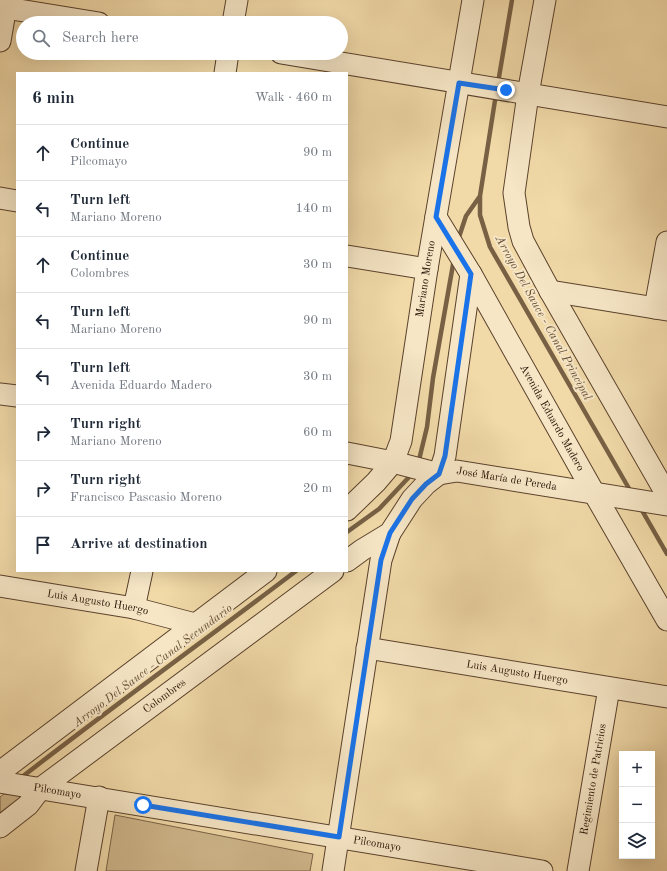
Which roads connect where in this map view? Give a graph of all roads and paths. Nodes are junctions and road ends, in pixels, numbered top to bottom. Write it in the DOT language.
graph roads {
  1 [pos="237,0"];
  2 [pos="473,0"];
  3 [pos="545,0"];
  4 [pos="4,5"];
  5 [pos="62,16"];
  6 [pos="234,16"];
  7 [pos="0,41"];
  8 [pos="227,60"];
  9 [pos="323,60"];
  10 [pos="225,72"];
  11 [pos="459,83"];
  12 [pos="528,94"];
  13 [pos="667,117"];
  14 [pos="0,198"];
  15 [pos="16,201"];
  16 [pos="436,217"];
  17 [pos="667,242"];
  18 [pos="348,256"];
  19 [pos="427,269"];
  20 [pos="471,274"];
  21 [pos="550,291"];
  22 [pos="661,309"];
  23 [pos="0,394"];
  24 [pos="16,396"];
  25 [pos="348,453"];
  26 [pos="393,462"];
  27 [pos="439,474"];
  28 [pos="594,493"];
  29 [pos="662,501"];
  30 [pos="348,509"];
  31 [pos="390,533"];
  32 [pos="348,560"];
  33 [pos="142,572"];
  34 [pos="265,572"];
  35 [pos="332,572"];
  36 [pos="0,586"];
  37 [pos="134,608"];
  38 [pos="667,620"];
  39 [pos="195,624"];
  40 [pos="368,648"];
  41 [pos="609,688"];
  42 [pos="667,698"];
  43 [pos="0,772"];
  44 [pos="0,782"];
  45 [pos="41,788"];
  46 [pos="98,798"];
  47 [pos="0,827"];
  48 [pos="339,837"];
  49 [pos="86,871"];
  50 [pos="333,871"];
  51 [pos="542,871"];
  52 [pos="578,871"];
  1 -- 6 [label="street"];
  2 -- 11 [label="street, Mariano Moreno"];
  3 -- 12 [label="street"];
  4 -- 5 [label="street"];
  4 -- 7 [label="street"];
  8 -- 10 [label="street"];
  9 -- 11 [label="street"];
  11 -- 12 [label="street"];
  11 -- 16 [label="street, Mariano Moreno"];
  12 -- 13 [label="street"];
  12 -- 21 [label="street"];
  14 -- 15 [label="street"];
  16 -- 19 [label="street, Mariano Moreno"];
  16 -- 20 [label="street, Avenida Eduardo Madero"];
  17 -- 22 [label="street"];
  18 -- 19 [label="street"];
  19 -- 26 [label="street, Mariano Moreno"];
  20 -- 27 [label="street"];
  20 -- 28 [label="street, Avenida Eduardo Madero"];
  21 -- 22 [label="street"];
  21 -- 29 [label="street"];
  23 -- 24 [label="street"];
  25 -- 26 [label="street, José María de Pereda"];
  26 -- 27 [label="street, José María de Pereda"];
  26 -- 30 [label="street"];
  27 -- 28 [label="street, José María de Pereda"];
  27 -- 31 [label="street"];
  28 -- 29 [label="street, José María de Pereda"];
  28 -- 38 [label="street, Avenida Eduardo Madero"];
  31 -- 32 [label="street"];
  31 -- 40 [label="street"];
  33 -- 37 [label="street"];
  34 -- 39 [label="street"];
  35 -- 45 [label="street, Colombres"];
  36 -- 37 [label="street, Luis Augusto Huergo"];
  37 -- 39 [label="street, Luis Augusto Huergo"];
  39 -- 43 [label="street"];
  40 -- 41 [label="street, Luis Augusto Huergo"];
  40 -- 48 [label="street"];
  41 -- 42 [label="street, Luis Augusto Huergo"];
  41 -- 52 [label="street, Regimiento de Patricios"];
  44 -- 45 [label="street, Pilcomayo"];
  45 -- 46 [label="street, Pilcomayo"];
  45 -- 47 [label="street, Colombres"];
  46 -- 48 [label="street, Pilcomayo"];
  46 -- 49 [label="street"];
  48 -- 50 [label="street"];
  48 -- 51 [label="street, Pilcomayo"];
}
